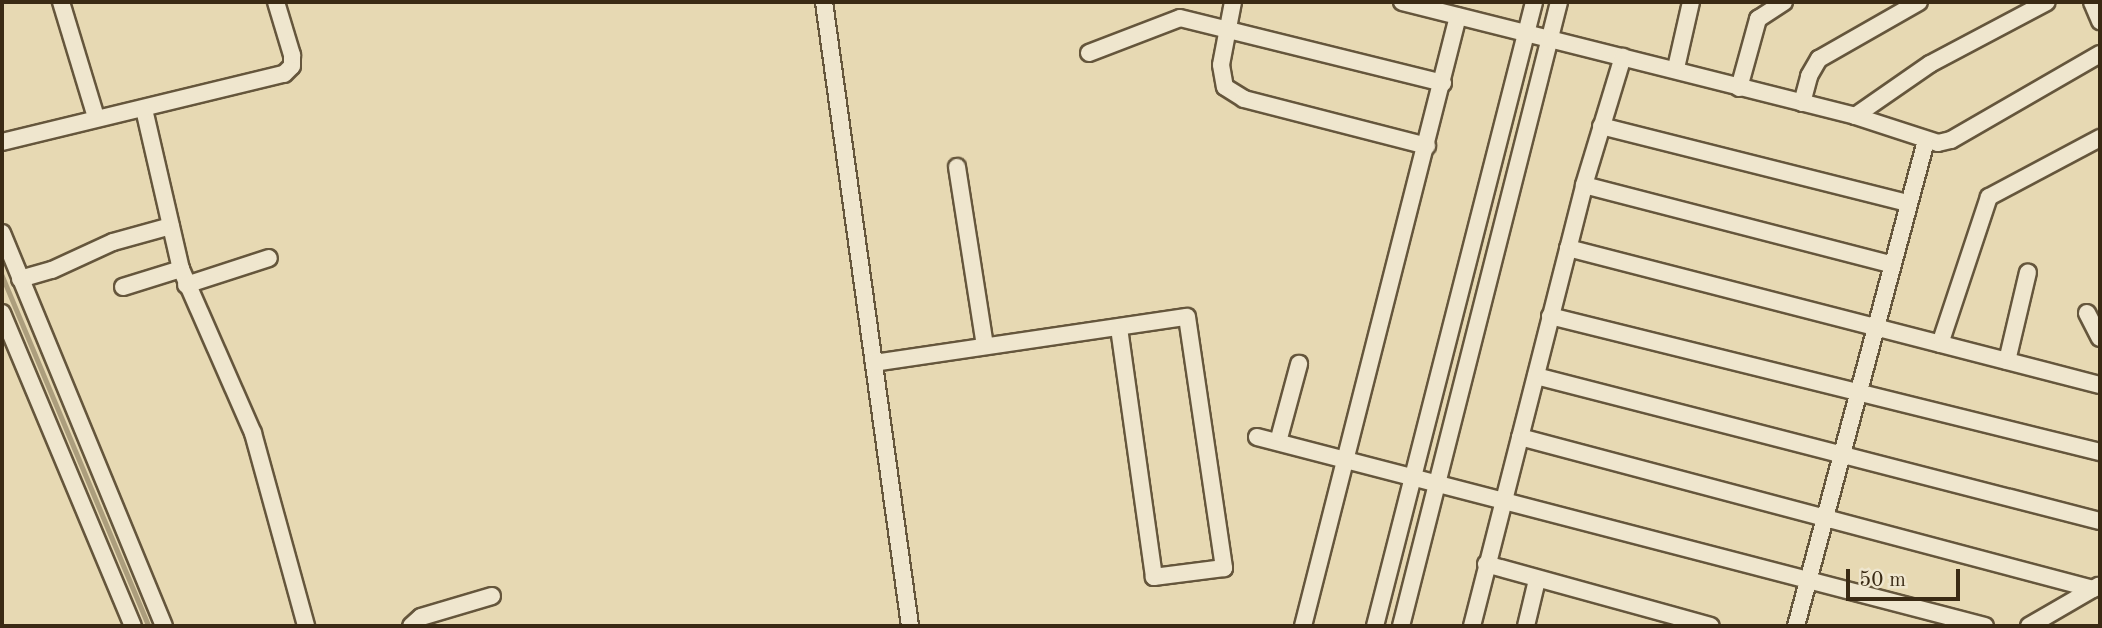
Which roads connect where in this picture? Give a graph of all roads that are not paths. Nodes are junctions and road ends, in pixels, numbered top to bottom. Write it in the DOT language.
graph roads {
  1 [pos="61,2"];
  2 [pos="276,2"];
  3 [pos="824,2"];
  4 [pos="1233,2"];
  5 [pos="1402,2"];
  6 [pos="1534,2"];
  7 [pos="1559,2"];
  8 [pos="1691,2"];
  9 [pos="1784,2"];
  10 [pos="1919,2"];
  11 [pos="2047,2"];
  12 [pos="2092,2"];
  13 [pos="2015,7"];
  14 [pos="1458,16"];
  15 [pos="2100,21"];
  16 [pos="1227,27"];
  17 [pos="1525,32"];
  18 [pos="1552,37"];
  19 [pos="1089,52"];
  20 [pos="2100,54"];
  21 [pos="1623,57"];
  22 [pos="1676,68"];
  23 [pos="1443,83"];
  24 [pos="1739,88"];
  25 [pos="1802,103"];
  26 [pos="144,109"];
  27 [pos="1855,116"];
  28 [pos="96,117"];
  29 [pos="1601,125"];
  30 [pos="2100,138"];
  31 [pos="1926,141"];
  32 [pos="2,142"];
  33 [pos="1427,146"];
  34 [pos="957,167"];
  35 [pos="1584,185"];
  36 [pos="1907,203"];
  37 [pos="171,226"];
  38 [pos="2,233"];
  39 [pos="1568,248"];
  40 [pos="270,258"];
  41 [pos="1890,264"];
  42 [pos="2028,272"];
  43 [pos="183,277"];
  44 [pos="20,279"];
  45 [pos="123,288"];
  46 [pos="2,313"];
  47 [pos="2087,313"];
  48 [pos="1550,316"];
  49 [pos="1119,327"];
  50 [pos="1872,328"];
  51 [pos="2100,338"];
  52 [pos="1940,344"];
  53 [pos="985,346"];
  54 [pos="2007,361"];
  55 [pos="874,363"];
  56 [pos="1299,364"];
  57 [pos="1536,376"];
  58 [pos="2100,385"];
  59 [pos="1859,390"];
  60 [pos="1256,437"];
  61 [pos="1520,437"];
  62 [pos="1278,442"];
  63 [pos="2100,452"];
  64 [pos="1840,454"];
  65 [pos="1345,458"];
  66 [pos="1412,479"];
  67 [pos="1436,485"];
  68 [pos="1504,502"];
  69 [pos="1823,519"];
  70 [pos="2100,521"];
  71 [pos="1486,564"];
  72 [pos="1806,578"];
  73 [pos="1537,580"];
  74 [pos="2096,587"];
  75 [pos="492,596"];
  76 [pos="133,626"];
  77 [pos="164,626"];
  78 [pos="306,626"];
  79 [pos="411,626"];
  80 [pos="910,626"];
  81 [pos="1303,626"];
  82 [pos="1375,626"];
  83 [pos="1401,626"];
  84 [pos="1472,626"];
  85 [pos="1525,626"];
  86 [pos="1710,626"];
  87 [pos="1796,626"];
  88 [pos="1985,626"];
  89 [pos="2029,626"];
  1 -- 28 [label="street"];
  2 -- 26 [label="street"];
  3 -- 55 [label="street"];
  4 -- 16 [label="street"];
  5 -- 14 [label="street"];
  6 -- 17 [label="street"];
  7 -- 18 [label="street"];
  8 -- 22 [label="street"];
  9 -- 24 [label="street"];
  10 -- 25 [label="street"];
  11 -- 13 [label="street"];
  12 -- 15 [label="street"];
  13 -- 27 [label="street"];
  14 -- 17 [label="street"];
  14 -- 23 [label="street"];
  16 -- 19 [label="street"];
  16 -- 23 [label="street"];
  16 -- 33 [label="street"];
  17 -- 18 [label="street"];
  17 -- 66 [label="street"];
  18 -- 21 [label="street"];
  18 -- 67 [label="street"];
  20 -- 31 [label="street"];
  21 -- 22 [label="street"];
  21 -- 29 [label="street"];
  22 -- 24 [label="street"];
  23 -- 33 [label="street"];
  24 -- 25 [label="street"];
  25 -- 27 [label="street"];
  26 -- 28 [label="street"];
  26 -- 37 [label="street"];
  27 -- 31 [label="street"];
  28 -- 32 [label="street"];
  29 -- 35 [label="street"];
  29 -- 36 [label="street"];
  30 -- 52 [label="street"];
  31 -- 36 [label="street"];
  33 -- 65 [label="street"];
  34 -- 53 [label="street"];
  35 -- 39 [label="street"];
  35 -- 41 [label="street"];
  36 -- 41 [label="street"];
  37 -- 43 [label="street"];
  37 -- 44 [label="street"];
  38 -- 44 [label="street"];
  39 -- 48 [label="street"];
  39 -- 50 [label="street"];
  40 -- 43 [label="street"];
  41 -- 50 [label="street"];
  42 -- 54 [label="street"];
  43 -- 45 [label="street"];
  43 -- 78 [label="street"];
  44 -- 77 [label="street"];
  46 -- 76 [label="street"];
  47 -- 51 [label="street"];
  48 -- 57 [label="street"];
  48 -- 59 [label="street"];
  49 -- 49 [label="street"];
  49 -- 53 [label="street"];
  50 -- 52 [label="street"];
  50 -- 59 [label="street"];
  52 -- 54 [label="street"];
  53 -- 55 [label="street"];
  54 -- 58 [label="street"];
  55 -- 80 [label="street"];
  56 -- 62 [label="street"];
  57 -- 61 [label="street"];
  57 -- 64 [label="street"];
  59 -- 63 [label="street"];
  59 -- 64 [label="street"];
  60 -- 62 [label="street"];
  61 -- 68 [label="street"];
  61 -- 69 [label="street"];
  62 -- 65 [label="street"];
  64 -- 69 [label="street"];
  64 -- 70 [label="street"];
  65 -- 66 [label="street"];
  65 -- 81 [label="street"];
  66 -- 67 [label="street"];
  66 -- 82 [label="street"];
  67 -- 68 [label="street"];
  67 -- 83 [label="street"];
  68 -- 71 [label="street"];
  68 -- 72 [label="street"];
  69 -- 72 [label="street"];
  69 -- 74 [label="street"];
  71 -- 73 [label="street"];
  71 -- 84 [label="street"];
  72 -- 87 [label="street"];
  72 -- 88 [label="street"];
  73 -- 85 [label="street"];
  73 -- 86 [label="street"];
  74 -- 89 [label="street"];
  75 -- 79 [label="street"];
}
